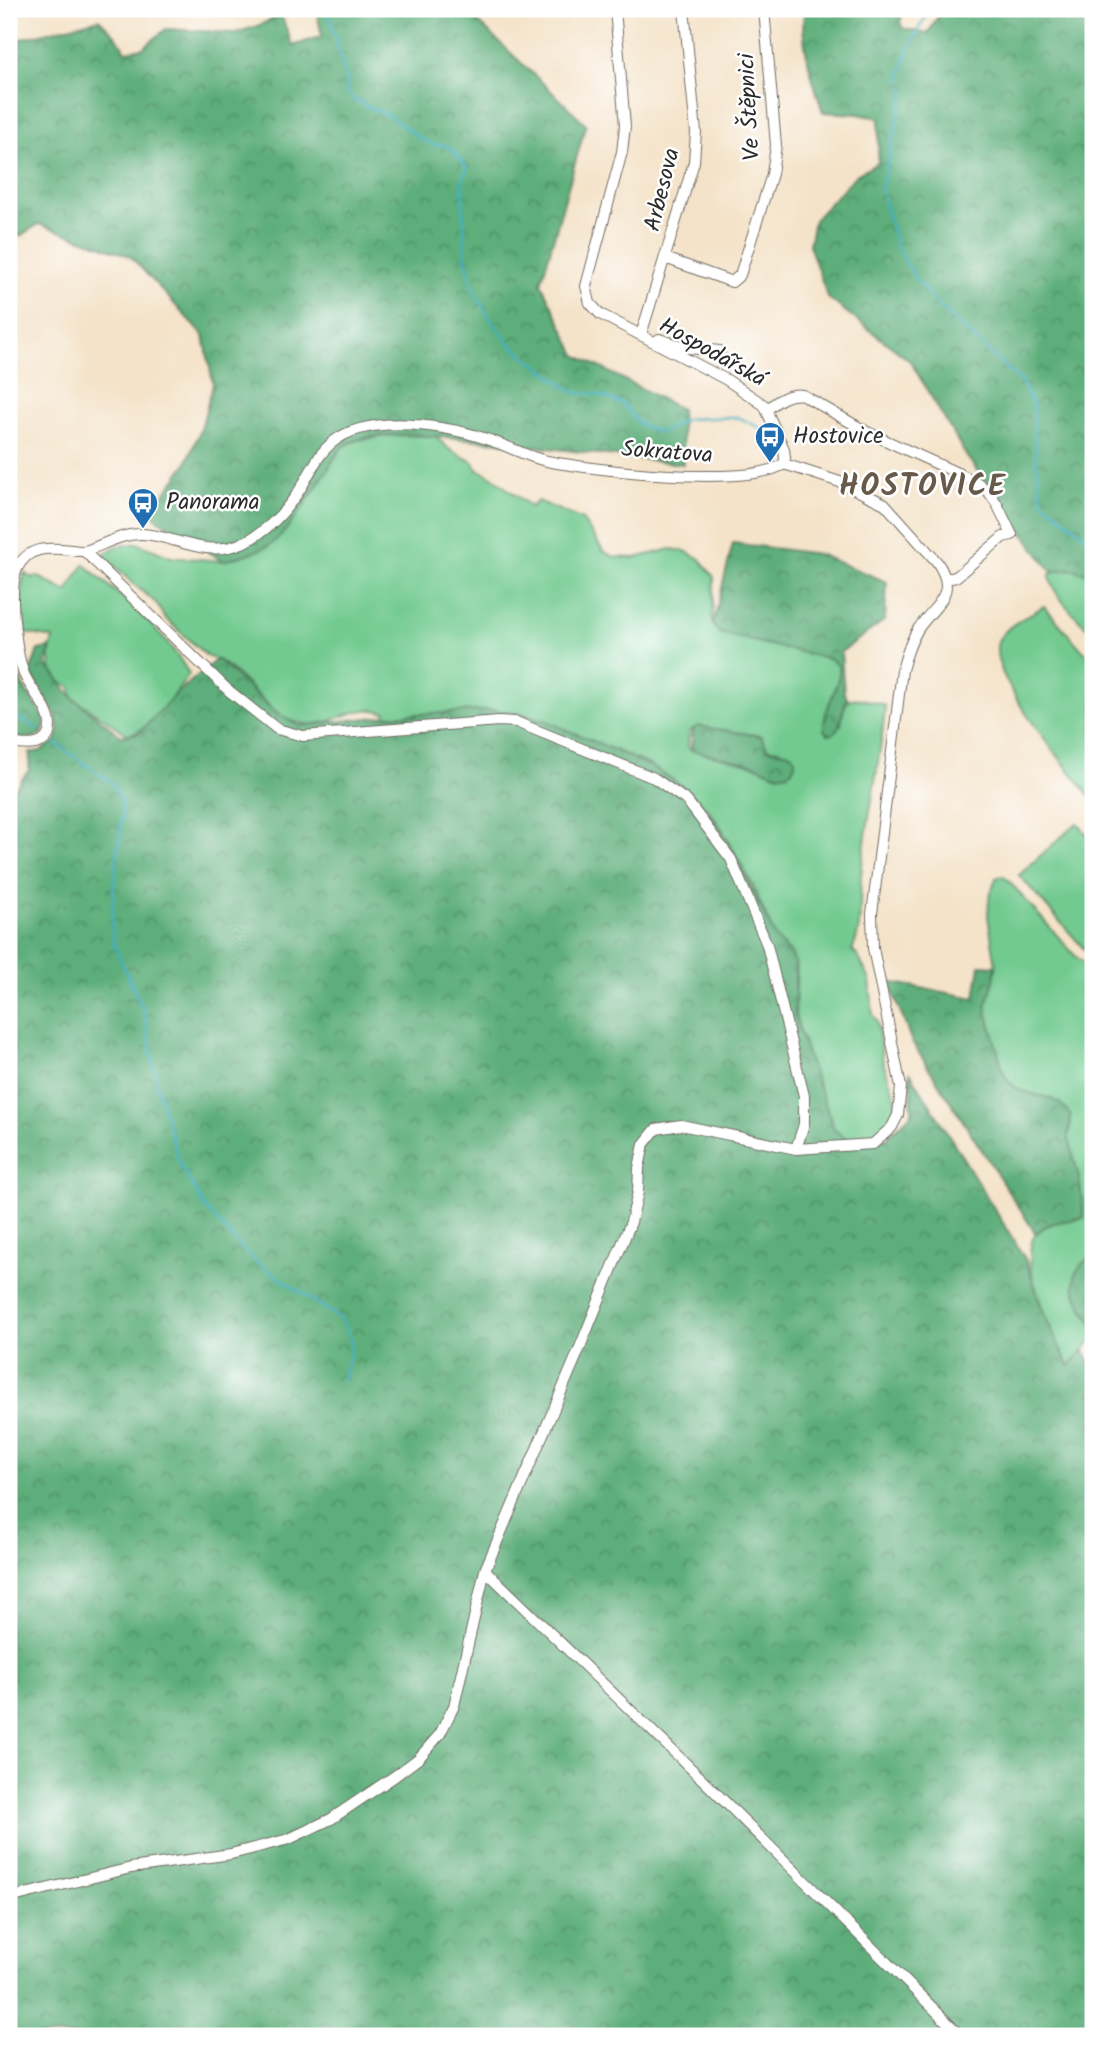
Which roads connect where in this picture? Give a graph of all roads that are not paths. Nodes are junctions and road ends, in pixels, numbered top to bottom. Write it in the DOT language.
graph roads {
  1 [pos="615,9"];
  2 [pos="684,9"];
  3 [pos="764,9"];
  4 [pos="666,258"];
  5 [pos="643,336"];
  6 [pos="720,351"];
  7 [pos="766,410"];
  8 [pos="783,464"];
  9 [pos="85,552"];
  10 [pos="946,579"];
  11 [pos="9,741"];
  12 [pos="796,1149"];
  13 [pos="485,1570"];
  14 [pos="9,1898"];
  15 [pos="961,2036"];
  1 -- 5 [label="street, Hospodářská"];
  2 -- 4 [label="street, Arbesova"];
  3 -- 4 [label="street, Ve Štěpnici"];
  4 -- 5 [label="street, Arbesova"];
  5 -- 6 [label="street"];
  5 -- 7 [label="street, Hospodářská"];
  7 -- 8 [label="street, Hospodářská"];
  7 -- 10 [label="street"];
  8 -- 9 [label="street, Sokratova"];
  8 -- 10 [label="street"];
  9 -- 11 [label="street"];
  9 -- 12 [label="street"];
  10 -- 12 [label="street"];
  12 -- 13 [label="street"];
  13 -- 14 [label="street"];
  13 -- 15 [label="street"];
}
